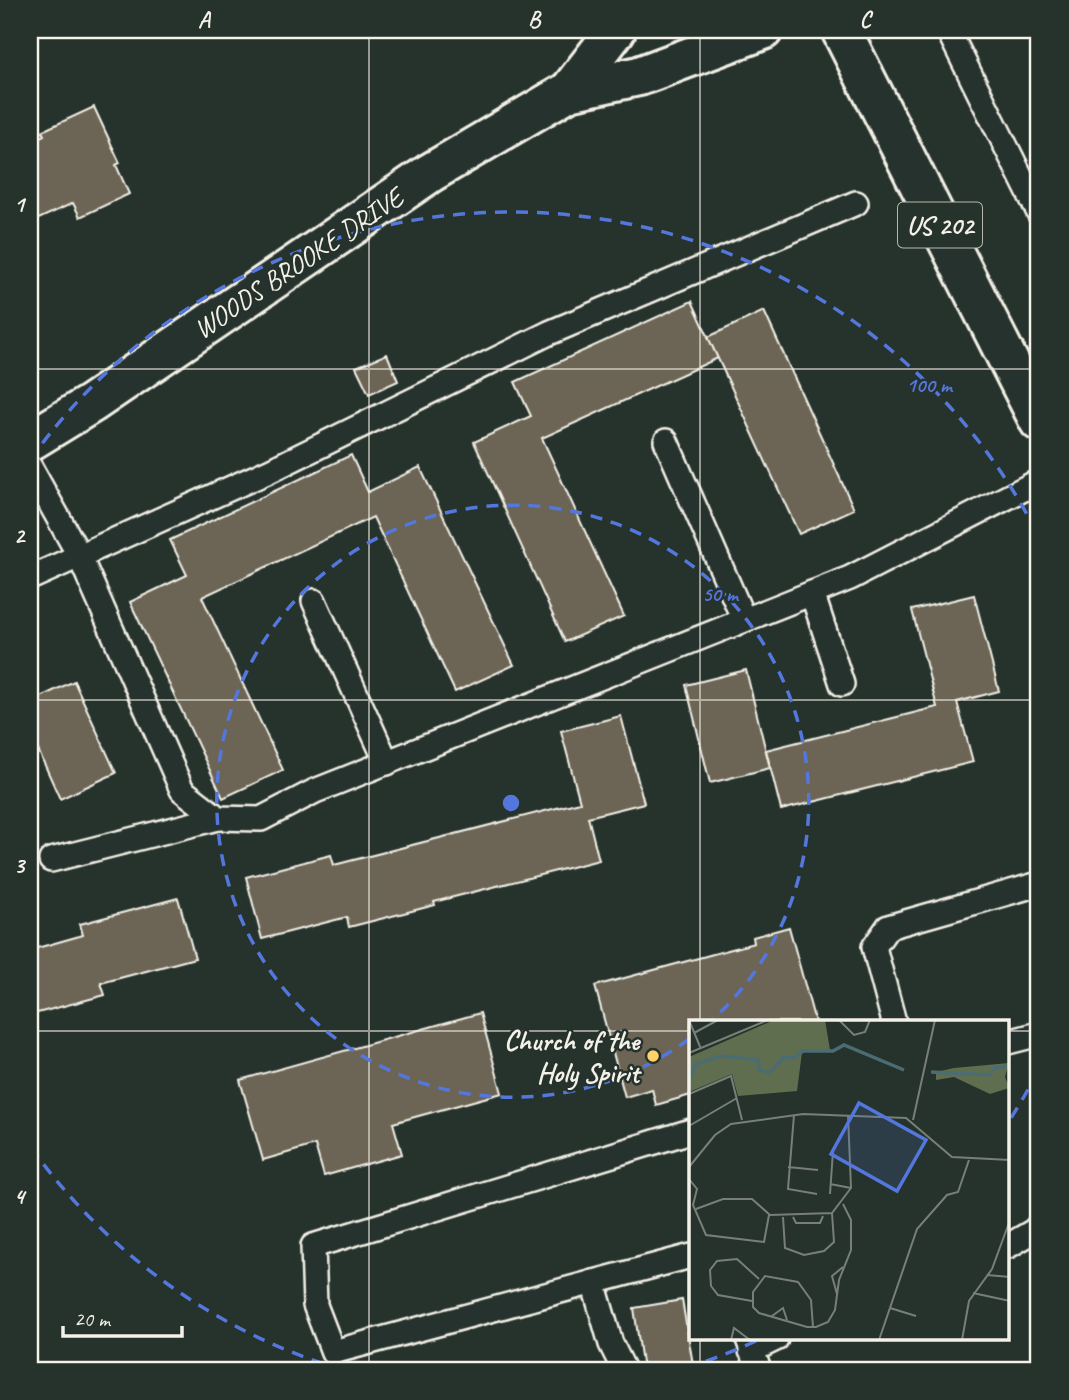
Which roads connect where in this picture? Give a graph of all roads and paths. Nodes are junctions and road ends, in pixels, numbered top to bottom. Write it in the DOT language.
graph roads {
  1 [pos="616,30"];
  2 [pos="763,30"];
  3 [pos="841,30"];
  4 [pos="948,30"];
  5 [pos="569,91"];
  6 [pos="856,203"];
  7 [pos="1039,213"];
  8 [pos="1039,421"];
  9 [pos="30,441"];
  10 [pos="666,441"];
  11 [pos="30,467"];
  12 [pos="1039,481"];
  13 [pos="79,555"];
  14 [pos="30,578"];
  15 [pos="812,593"];
  16 [pos="314,601"];
  17 [pos="744,620"];
  18 [pos="842,684"];
  19 [pos="387,763"];
  20 [pos="218,818"];
  21 [pos="51,860"];
  22 [pos="1039,884"];
  23 [pos="893,1020"];
  24 [pos="1039,1034"];
  25 [pos="1010,1041"];
  26 [pos="689,1132"];
  27 [pos="1039,1225"];
  28 [pos="1010,1245"];
  29 [pos="689,1257"];
  30 [pos="593,1282"];
  31 [pos="774,1340"];
  32 [pos="753,1353"];
  33 [pos="624,1370"];
  1 -- 5 [label="street, WOODS BROOKE DRIVE"];
  2 -- 5 [label="street, WOODS BROOKE DRIVE"];
  3 -- 8 [label="street, US 202"];
  4 -- 7 [label="lane"];
  5 -- 9 [label="street, WOODS BROOKE DRIVE"];
  6 -- 13 [label="lane"];
  10 -- 17 [label="lane"];
  11 -- 13 [label="lane"];
  12 -- 15 [label="lane"];
  13 -- 14 [label="lane"];
  13 -- 20 [label="lane"];
  15 -- 17 [label="lane"];
  15 -- 18 [label="lane"];
  16 -- 19 [label="lane"];
  17 -- 19 [label="lane"];
  19 -- 20 [label="lane"];
  20 -- 21 [label="lane"];
  22 -- 23 [label="lane"];
  24 -- 25 [label="lane"];
  26 -- 30 [label="lane"];
  27 -- 28 [label="lane"];
  29 -- 30 [label="lane"];
  30 -- 33 [label="lane"];
  31 -- 32 [label="lane"];
}
